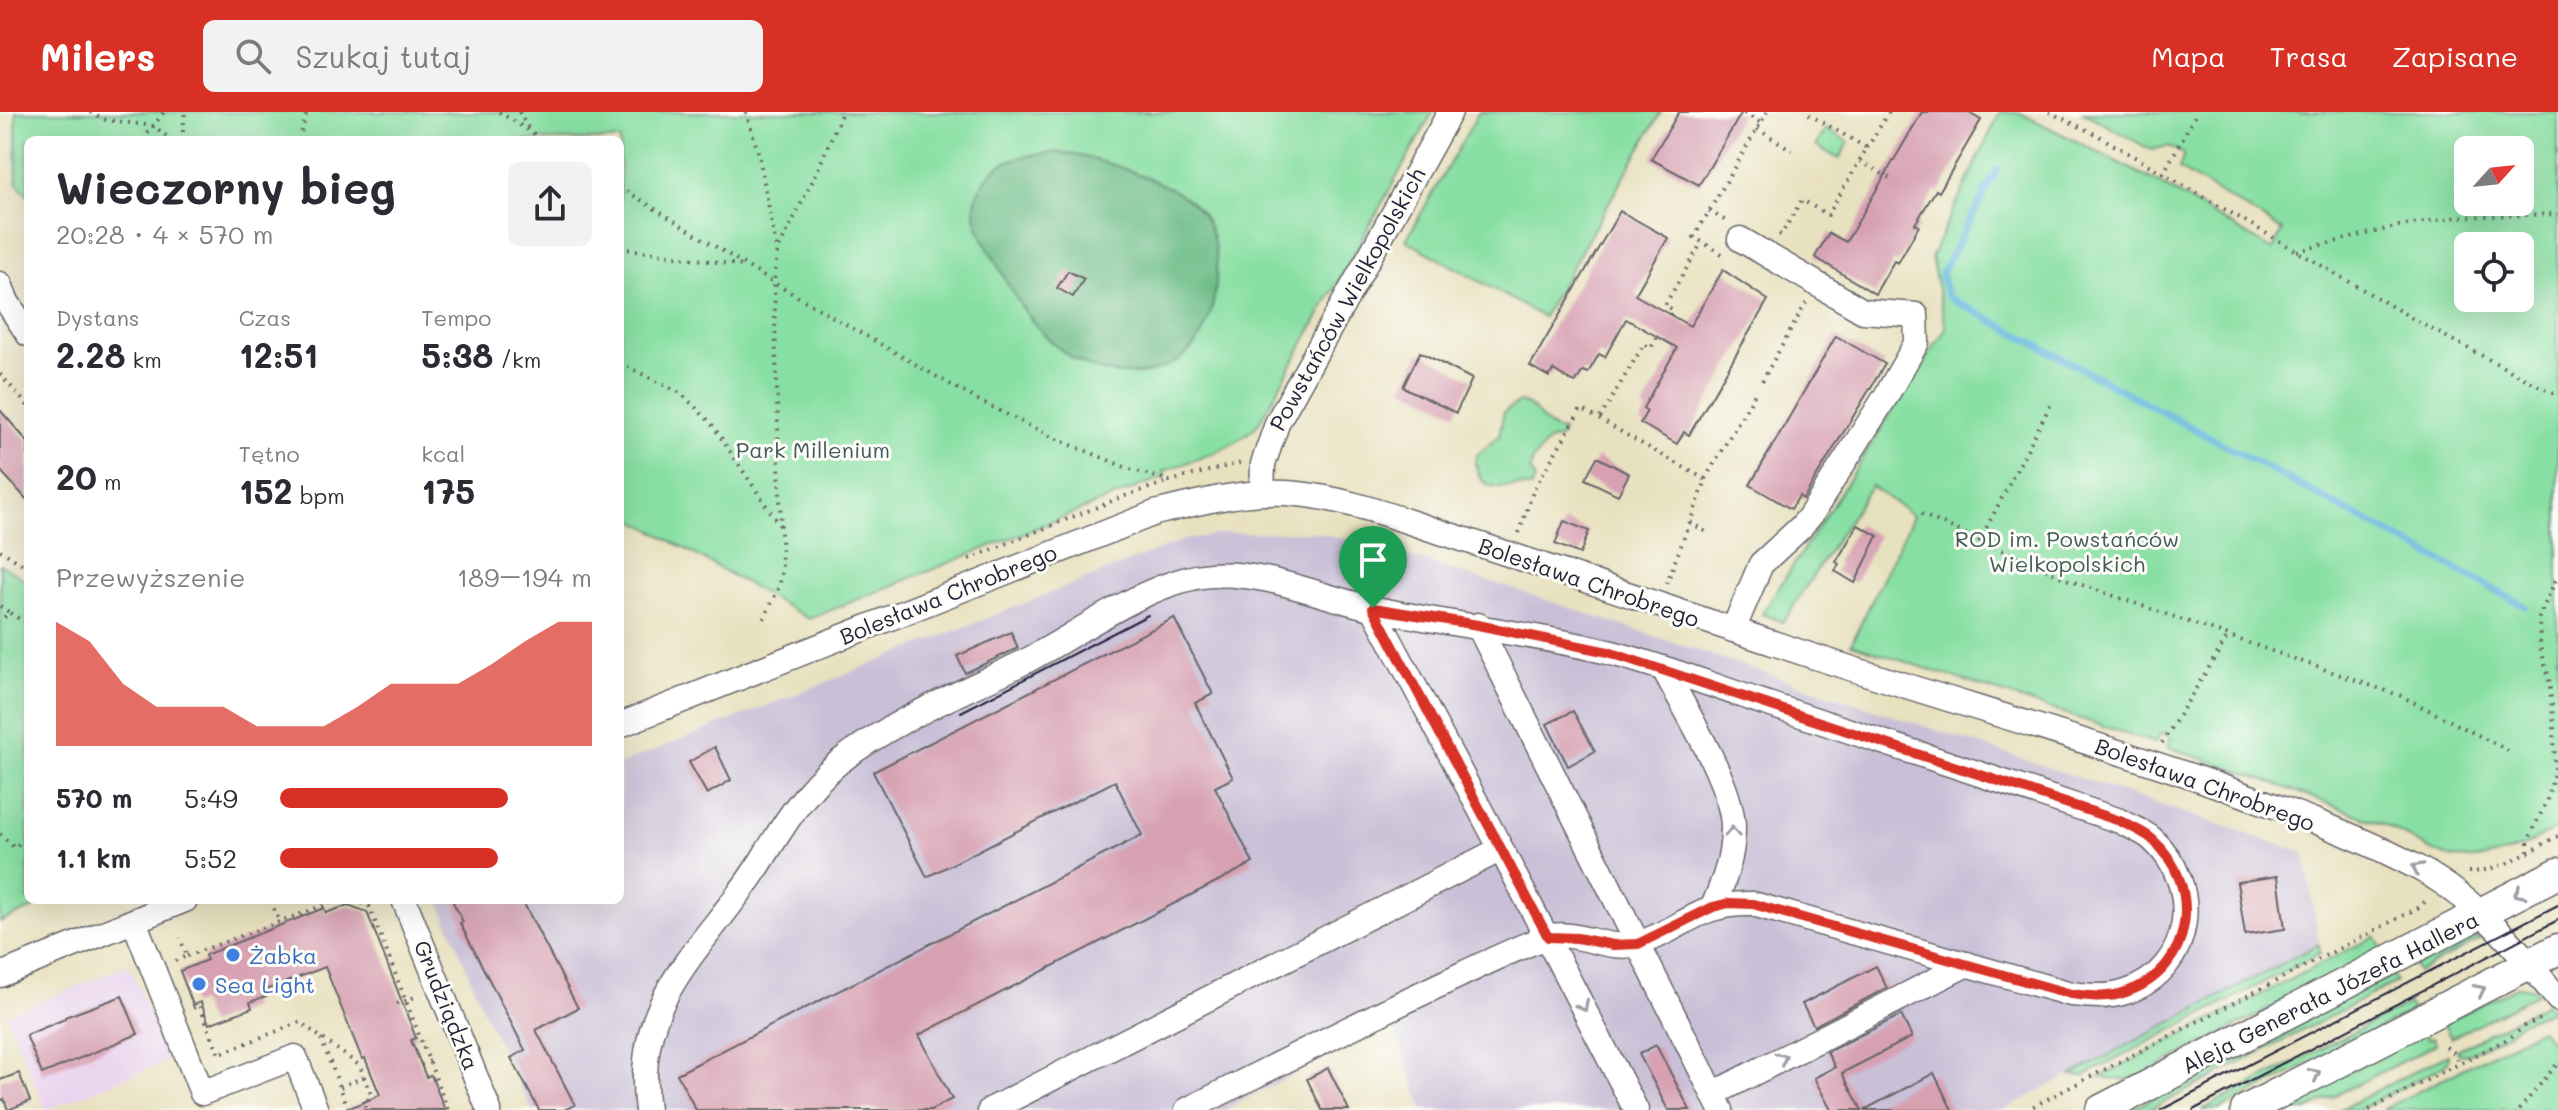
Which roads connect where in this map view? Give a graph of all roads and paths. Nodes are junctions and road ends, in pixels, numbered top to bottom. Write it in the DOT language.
graph roads {
  1 [pos="90,112"];
  2 [pos="164,112"];
  3 [pos="185,112"];
  4 [pos="307,112"];
  5 [pos="499,112"];
  6 [pos="519,112"];
  7 [pos="746,112"];
  8 [pos="842,112"];
  9 [pos="1450,112"];
  10 [pos="1805,112"];
  11 [pos="1889,112"];
  12 [pos="2049,112"];
  13 [pos="2197,112"];
  14 [pos="1744,113"];
  15 [pos="1761,123"];
  16 [pos="154,126"];
  17 [pos="1757,129"];
  18 [pos="531,132"];
  19 [pos="146,136"];
  20 [pos="166,136"];
  21 [pos="182,136"];
  22 [pos="300,136"];
  23 [pos="538,136"];
  24 [pos="1867,148"];
  25 [pos="1792,150"];
  26 [pos="1860,161"];
  27 [pos="2163,174"];
  28 [pos="1893,180"];
  29 [pos="624,190"];
  30 [pos="2558,214"];
  31 [pos="1771,229"];
  32 [pos="1740,239"];
  33 [pos="1702,242"];
  34 [pos="624,249"];
  35 [pos="2297,251"];
  36 [pos="777,252"];
  37 [pos="747,267"];
  38 [pos="774,283"];
  39 [pos="0,284"];
  40 [pos="1670,315"];
  41 [pos="24,328"];
  42 [pos="1657,337"];
  43 [pos="624,365"];
  44 [pos="0,374"];
  45 [pos="1756,392"];
  46 [pos="2558,396"];
  47 [pos="24,399"];
  48 [pos="2052,402"];
  49 [pos="1600,418"];
  50 [pos="1195,476"];
  51 [pos="1705,479"];
  52 [pos="1262,492"];
  53 [pos="1921,514"];
  54 [pos="1690,522"];
  55 [pos="782,529"];
  56 [pos="1706,532"];
  57 [pos="1517,539"];
  58 [pos="1979,542"];
  59 [pos="0,550"];
  60 [pos="24,565"];
  61 [pos="2558,575"];
  62 [pos="1666,583"];
  63 [pos="0,606"];
  64 [pos="1373,608"];
  65 [pos="9,612"];
  66 [pos="764,619"];
  67 [pos="24,621"];
  68 [pos="0,622"];
  69 [pos="1478,625"];
  70 [pos="1733,630"];
  71 [pos="2228,637"];
  72 [pos="1665,671"];
  73 [pos="624,723"];
  74 [pos="2167,736"];
  75 [pos="2509,751"];
  76 [pos="0,834"];
  77 [pos="2558,836"];
  78 [pos="24,838"];
  79 [pos="1501,849"];
  80 [pos="2528,852"];
  81 [pos="2467,872"];
  82 [pos="2558,873"];
  83 [pos="2445,884"];
  84 [pos="175,904"];
  85 [pos="272,904"];
  86 [pos="327,904"];
  87 [pos="364,904"];
  88 [pos="406,904"];
  89 [pos="1713,907"];
  90 [pos="2481,913"];
  91 [pos="134,921"];
  92 [pos="279,921"];
  93 [pos="1548,937"];
  94 [pos="180,938"];
  95 [pos="1638,944"];
  96 [pos="183,946"];
  97 [pos="2558,949"];
  98 [pos="187,956"];
  99 [pos="1967,964"];
  100 [pos="2530,964"];
  101 [pos="0,975"];
  102 [pos="416,997"];
  103 [pos="406,1001"];
  104 [pos="397,1004"];
  105 [pos="2553,1008"];
  106 [pos="173,1016"];
  107 [pos="320,1037"];
  108 [pos="425,1047"];
  109 [pos="2446,1047"];
  110 [pos="415,1051"];
  111 [pos="430,1061"];
  112 [pos="2558,1063"];
  113 [pos="2459,1064"];
  114 [pos="421,1065"];
  115 [pos="370,1070"];
  116 [pos="364,1075"];
  117 [pos="375,1084"];
  118 [pos="340,1087"];
  119 [pos="368,1087"];
  120 [pos="1717,1102"];
  121 [pos="316,1110"];
  122 [pos="349,1110"];
  123 [pos="363,1110"];
  124 [pos="448,1110"];
  125 [pos="489,1110"];
  126 [pos="647,1110"];
  127 [pos="990,1110"];
  128 [pos="1187,1110"];
  129 [pos="1636,1110"];
  130 [pos="2026,1110"];
  131 [pos="2101,1110"];
  132 [pos="2246,1110"];
  133 [pos="2369,1110"];
  134 [pos="2519,1110"];
  1 -- 16 [label="path"];
  2 -- 16 [label="path"];
  3 -- 21 [label="path"];
  4 -- 22 [label="path"];
  5 -- 18 [label="path"];
  6 -- 18 [label="path"];
  7 -- 36 [label="path"];
  8 -- 36 [label="path"];
  9 -- 52 [label="street, Powstańców Wielkopolskich"];
  10 -- 24 [label="path"];
  11 -- 24 [label="path"];
  12 -- 27 [label="path"];
  13 -- 27 [label="path"];
  14 -- 15 [label="path"];
  16 -- 19 [label="path"];
  16 -- 20 [label="path"];
  17 -- 25 [label="path"];
  18 -- 23 [label="path"];
  24 -- 26 [label="path"];
  26 -- 28 [label="path"];
  26 -- 31 [label="path"];
  27 -- 35 [label="path"];
  29 -- 37 [label="path"];
  30 -- 35 [label="path"];
  32 -- 70 [label="street"];
  33 -- 40 [label="path"];
  34 -- 37 [label="path"];
  35 -- 46 [label="path"];
  36 -- 38 [label="path"];
  37 -- 38 [label="path"];
  38 -- 50 [label="path"];
  38 -- 55 [label="path"];
  39 -- 41 [label="street"];
  42 -- 49 [label="path"];
  43 -- 55 [label="path"];
  44 -- 47 [label="path"];
  45 -- 51 [label="path"];
  48 -- 58 [label="path"];
  49 -- 51 [label="path"];
  49 -- 57 [label="path"];
  51 -- 54 [label="path"];
  52 -- 70 [label="street, Bolesława Chrobrego"];
  52 -- 73 [label="street, Bolesława Chrobrego"];
  53 -- 58 [label="path"];
  54 -- 56 [label="path"];
  54 -- 62 [label="path"];
  55 -- 66 [label="path"];
  58 -- 71 [label="path"];
  59 -- 60 [label="path"];
  61 -- 80 [label="path"];
  63 -- 65 [label="path"];
  64 -- 69 [label="street"];
  64 -- 79 [label="street"];
  64 -- 126 [label="street"];
  65 -- 67 [label="path"];
  65 -- 68 [label="path"];
  69 -- 72 [label="street"];
  69 -- 95 [label="street"];
  83 -- 70 [label="street, Bolesława Chrobrego, one-way"];
  71 -- 74 [label="path"];
  71 -- 75 [label="path"];
  89 -- 72 [label="street, one-way"];
  72 -- 99 [label="street"];
  76 -- 78 [label="path"];
  77 -- 80 [label="path"];
  79 -- 93 [label="street"];
  79 -- 127 [label="street"];
  80 -- 81 [label="path"];
  82 -- 90 [label="main road, Aleja Generała Józefa Hallera, one-way"];
  83 -- 90 [label="street, Bolesława Chrobrego"];
  83 -- 130 [label="path"];
  84 -- 91 [label="street"];
  85 -- 92 [label="path"];
  86 -- 92 [label="path"];
  87 -- 103 [label="path"];
  88 -- 125 [label="street, Grudziądzka"];
  89 -- 95 [label="street"];
  89 -- 99 [label="street"];
  90 -- 100 [label="street, Bolesława Chrobrego"];
  90 -- 131 [label="main road, Aleja Generała Józefa Hallera"];
  91 -- 101 [label="street"];
  91 -- 106 [label="street"];
  92 -- 98 [label="path"];
  93 -- 95 [label="street"];
  93 -- 128 [label="street"];
  93 -- 129 [label="street, one-way"];
  94 -- 96 [label="path"];
  95 -- 120 [label="street"];
  97 -- 100 [label="main road"];
  120 -- 99 [label="street, one-way"];
  100 -- 105 [label="street, Bolesława Chrobrego"];
  132 -- 100 [label="main road, one-way"];
  102 -- 103 [label="path"];
  103 -- 104 [label="path"];
  103 -- 108 [label="path"];
  105 -- 113 [label="path"];
  106 -- 107 [label="path"];
  106 -- 121 [label="street"];
  107 -- 116 [label="path"];
  107 -- 118 [label="path"];
  108 -- 110 [label="path"];
  108 -- 111 [label="path"];
  109 -- 113 [label="path"];
  111 -- 114 [label="path"];
  111 -- 124 [label="path"];
  112 -- 134 [label="path"];
  113 -- 133 [label="path"];
  115 -- 116 [label="path"];
  116 -- 118 [label="path"];
  116 -- 119 [label="path"];
  117 -- 119 [label="path"];
  118 -- 122 [label="path"];
  119 -- 123 [label="path"];
}
